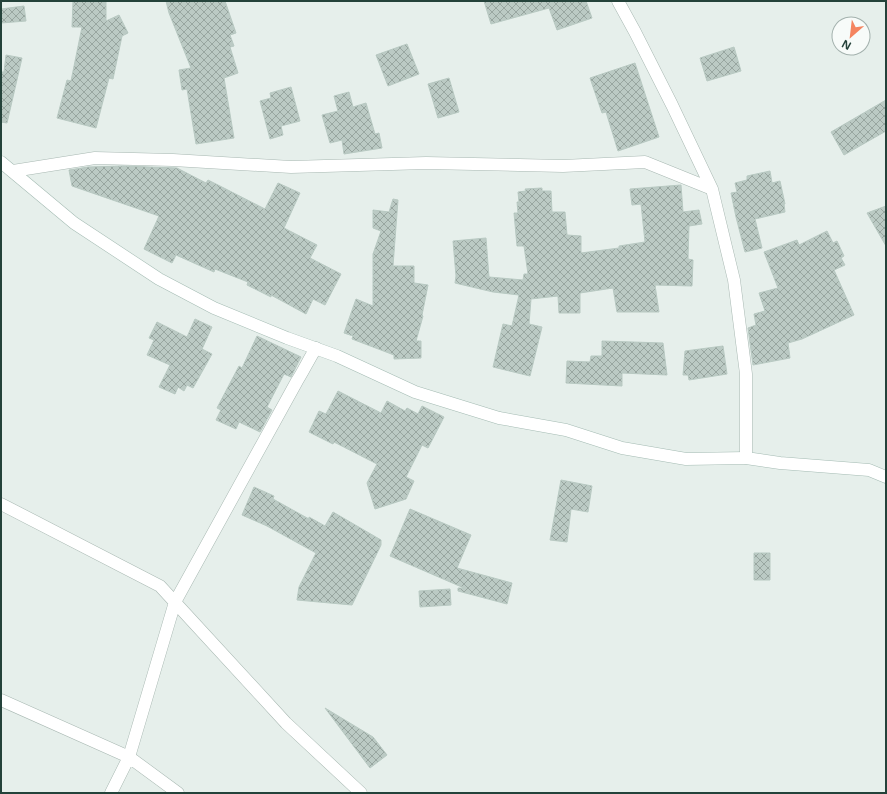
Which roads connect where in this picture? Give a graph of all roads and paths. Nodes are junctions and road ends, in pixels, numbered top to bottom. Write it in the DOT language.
graph roads {
  1 [pos="618,1"];
  2 [pos="1,162"];
  3 [pos="12,171"];
  4 [pos="712,189"];
  5 [pos="316,348"];
  6 [pos="746,458"];
  7 [pos="886,477"];
  8 [pos="1,504"];
  9 [pos="175,602"];
  10 [pos="1,700"];
  11 [pos="129,757"];
  12 [pos="111,793"];
  13 [pos="178,793"];
  14 [pos="361,793"];
  1 -- 4 [label="street"];
  2 -- 3 [label="street"];
  3 -- 4 [label="street"];
  3 -- 5 [label="street"];
  4 -- 6 [label="street"];
  5 -- 6 [label="street"];
  5 -- 9 [label="street"];
  6 -- 7 [label="street"];
  8 -- 9 [label="street"];
  9 -- 11 [label="street"];
  9 -- 14 [label="street"];
  10 -- 11 [label="street"];
  11 -- 12 [label="street"];
  11 -- 13 [label="street"];
}
